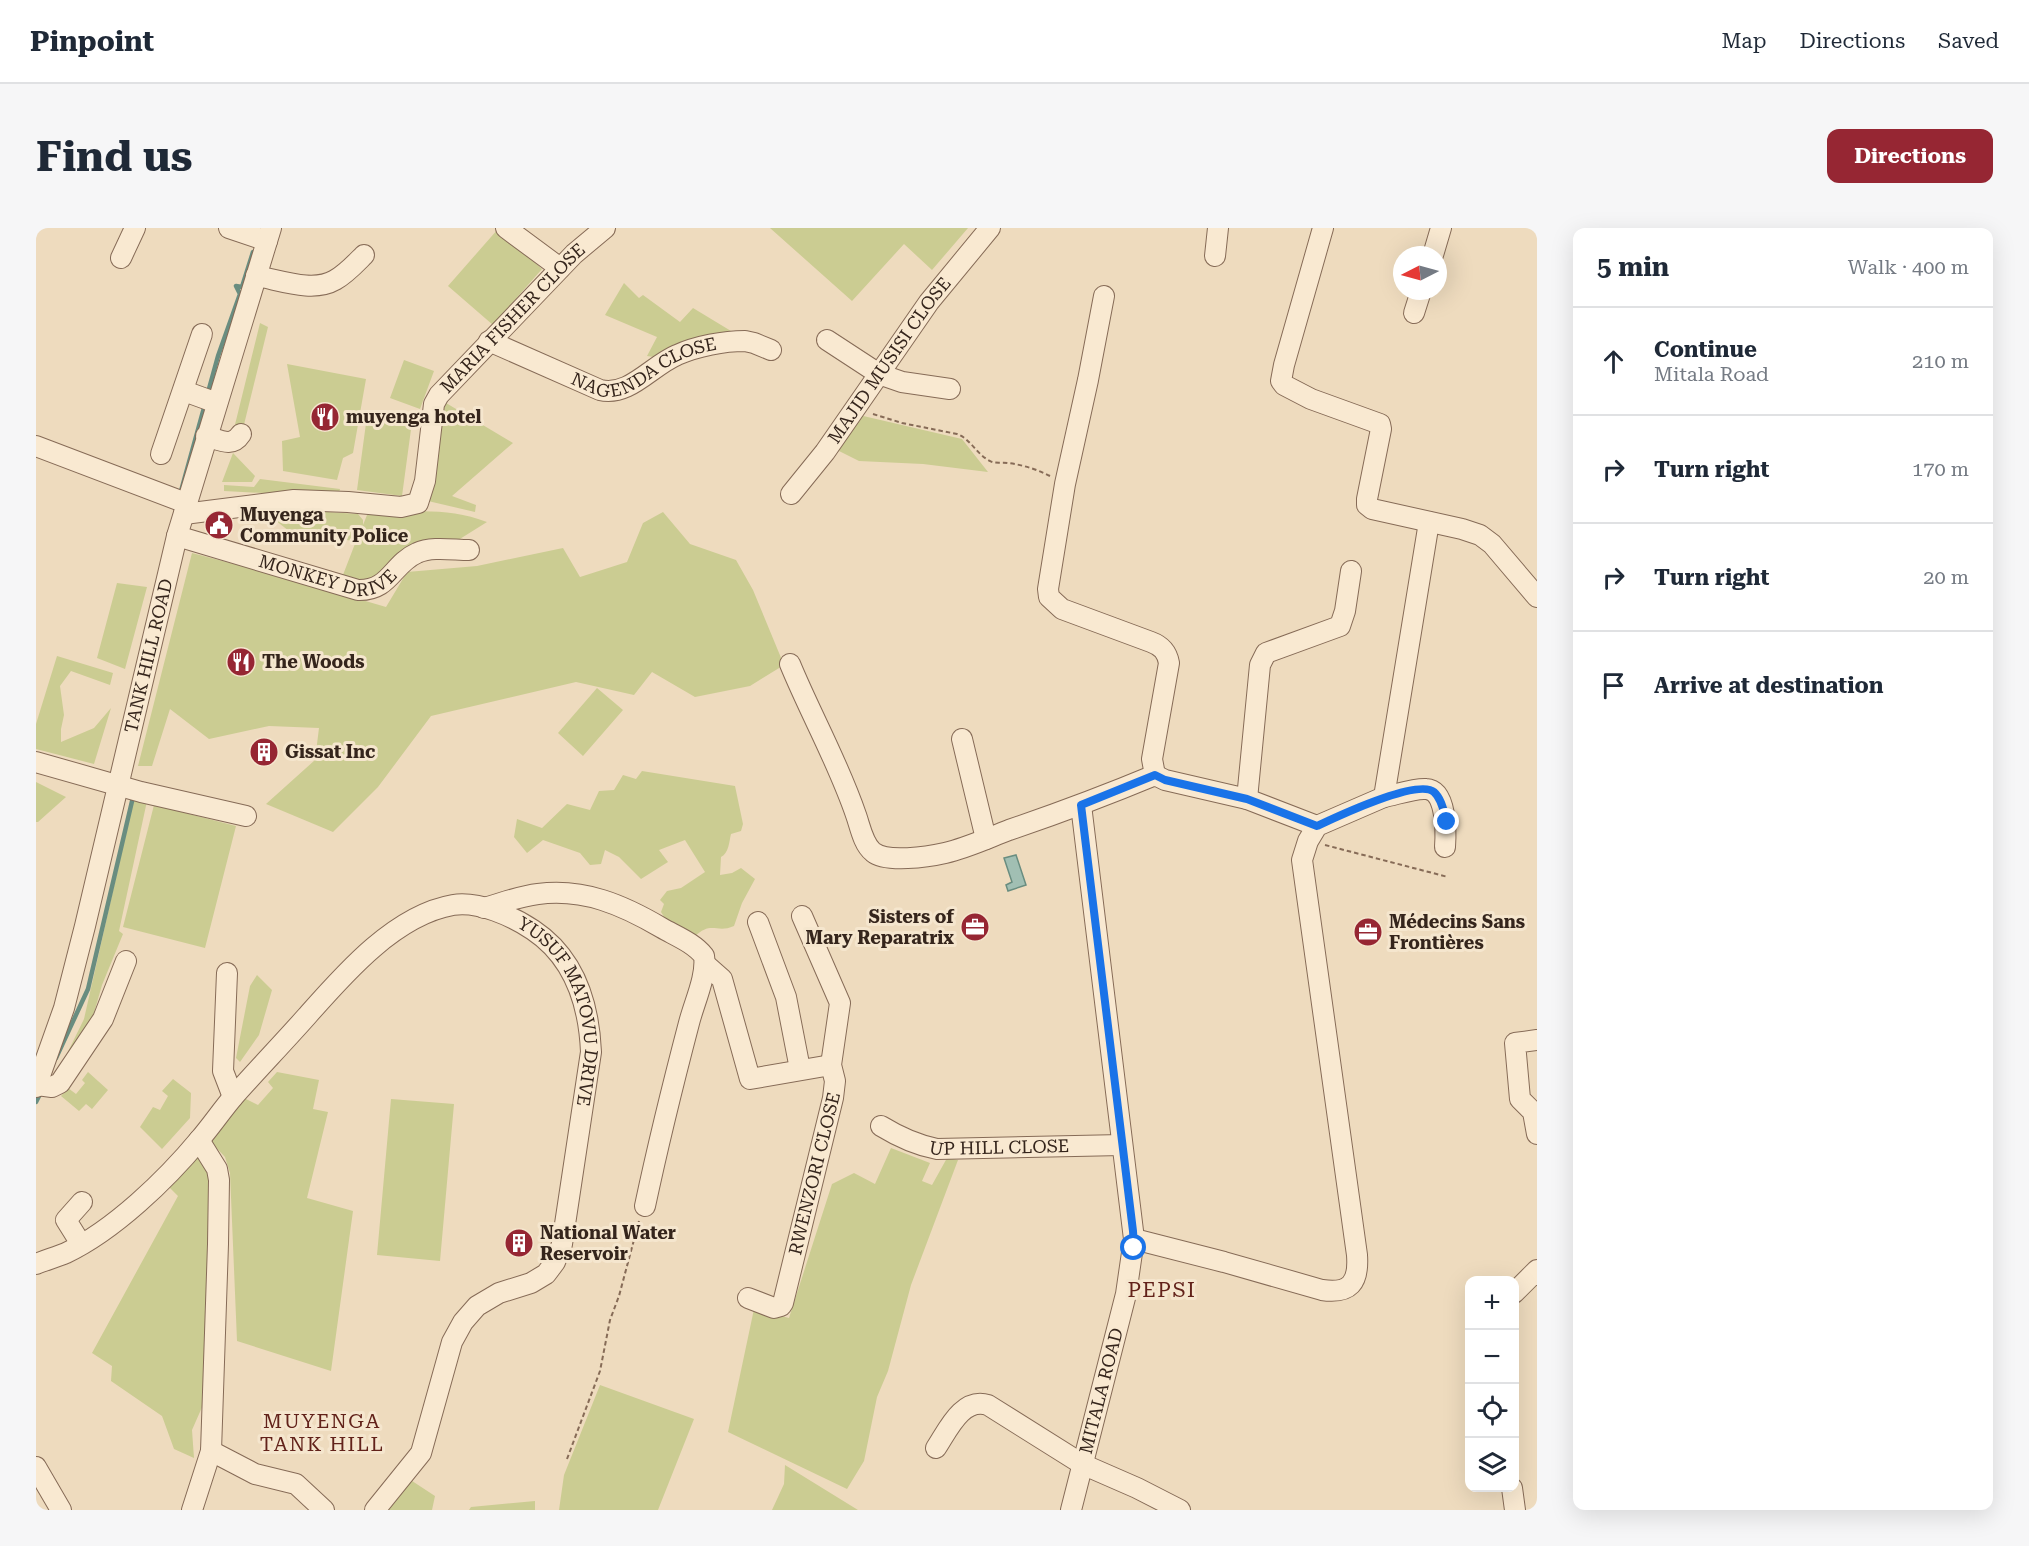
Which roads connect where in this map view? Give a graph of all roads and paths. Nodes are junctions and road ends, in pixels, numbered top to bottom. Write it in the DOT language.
graph roads {
  1 [pos="135,228"];
  2 [pos="229,228"];
  3 [pos="506,228"];
  4 [pos="605,228"];
  5 [pos="990,228"];
  6 [pos="1218,228"];
  7 [pos="1323,228"];
  8 [pos="1441,228"];
  9 [pos="269,235"];
  10 [pos="1436,246"];
  11 [pos="364,255"];
  12 [pos="1215,256"];
  13 [pos="121,258"];
  14 [pos="560,268"];
  15 [pos="256,276"];
  16 [pos="1104,296"];
  17 [pos="1418,300"];
  18 [pos="1414,313"];
  19 [pos="202,334"];
  20 [pos="826,340"];
  21 [pos="489,341"];
  22 [pos="771,350"];
  23 [pos="879,374"];
  24 [pos="951,389"];
  25 [pos="184,391"];
  26 [pos="217,403"];
  27 [pos="856,409"];
  28 [pos="242,434"];
  29 [pos="206,436"];
  30 [pos="36,446"];
  31 [pos="161,454"];
  32 [pos="1065,484"];
  33 [pos="791,494"];
  34 [pos="185,508"];
  35 [pos="1428,522"];
  36 [pos="177,536"];
  37 [pos="469,550"];
  38 [pos="1352,571"];
  39 [pos="1537,597"];
  40 [pos="790,664"];
  41 [pos="962,739"];
  42 [pos="36,762"];
  43 [pos="1155,775"];
  44 [pos="118,785"];
  45 [pos="1384,797"];
  46 [pos="1247,799"];
  47 [pos="1081,805"];
  48 [pos="246,816"];
  49 [pos="1312,833"];
  50 [pos="986,838"];
  51 [pos="1446,847"];
  52 [pos="1448,877"];
  53 [pos="484,908"];
  54 [pos="802,916"];
  55 [pos="758,922"];
  56 [pos="126,962"];
  57 [pos="705,964"];
  58 [pos="227,973"];
  59 [pos="1537,1040"];
  60 [pos="831,1065"];
  61 [pos="800,1070"];
  62 [pos="36,1086"];
  63 [pos="233,1097"];
  64 [pos="881,1126"];
  65 [pos="1537,1134"];
  66 [pos="199,1140"];
  67 [pos="1122,1145"];
  68 [pos="82,1202"];
  69 [pos="645,1206"];
  70 [pos="1134,1239"];
  71 [pos="81,1244"];
  72 [pos="36,1264"];
  73 [pos="1537,1270"];
  74 [pos="1519,1289"];
  75 [pos="748,1298"];
  76 [pos="936,1448"];
  77 [pos="211,1451"];
  78 [pos="567,1459"];
  79 [pos="1082,1464"];
  80 [pos="36,1467"];
  81 [pos="1513,1492"];
  82 [pos="61,1510"];
  83 [pos="192,1510"];
  84 [pos="324,1510"];
  85 [pos="375,1510"];
  86 [pos="1071,1510"];
  87 [pos="1180,1510"];
  88 [pos="1515,1510"];
  1 -- 13 [label="street"];
  2 -- 9 [label="street"];
  3 -- 14 [label="street"];
  4 -- 14 [label="street, MARIA FISHER CLOSE"];
  5 -- 23 [label="street, MAJID MUSISI CLOSE"];
  6 -- 12 [label="street"];
  7 -- 35 [label="street"];
  8 -- 10 [label="street"];
  9 -- 15 [label="street, TANK HILL ROAD"];
  11 -- 15 [label="street"];
  14 -- 21 [label="street, MARIA FISHER CLOSE"];
  15 -- 26 [label="street, TANK HILL ROAD"];
  16 -- 32 [label="street"];
  17 -- 18 [label="street"];
  19 -- 25 [label="street"];
  20 -- 23 [label="street"];
  21 -- 22 [label="street, NAGENDA CLOSE"];
  21 -- 34 [label="street, MARIA FISHER CLOSE"];
  23 -- 24 [label="street"];
  23 -- 27 [label="street, MAJID MUSISI CLOSE"];
  25 -- 26 [label="street"];
  25 -- 31 [label="street"];
  26 -- 29 [label="street, TANK HILL ROAD"];
  27 -- 32 [label="path"];
  27 -- 33 [label="street, MAJID MUSISI CLOSE"];
  28 -- 29 [label="street"];
  29 -- 34 [label="street, TANK HILL ROAD"];
  30 -- 34 [label="street"];
  32 -- 43 [label="street"];
  34 -- 36 [label="street, TANK HILL ROAD"];
  35 -- 39 [label="street"];
  35 -- 45 [label="street"];
  36 -- 37 [label="street, MONKEY DRIVE"];
  36 -- 44 [label="street, TANK HILL ROAD"];
  38 -- 46 [label="street"];
  40 -- 50 [label="street"];
  41 -- 50 [label="street"];
  42 -- 44 [label="street"];
  43 -- 46 [label="street"];
  43 -- 47 [label="street"];
  44 -- 48 [label="street"];
  44 -- 62 [label="street, TANK HILL ROAD"];
  45 -- 49 [label="street"];
  45 -- 51 [label="street"];
  46 -- 49 [label="street"];
  47 -- 50 [label="street"];
  47 -- 67 [label="street, MITALA ROAD"];
  49 -- 52 [label="path"];
  49 -- 70 [label="street"];
  53 -- 57 [label="street"];
  53 -- 63 [label="street, YUSUF MATOVU DRIVE"];
  53 -- 85 [label="street, YUSUF MATOVU DRIVE"];
  54 -- 60 [label="street, RWENZORI CLOSE"];
  55 -- 61 [label="street"];
  56 -- 62 [label="street"];
  57 -- 61 [label="street"];
  57 -- 69 [label="street"];
  58 -- 63 [label="street"];
  59 -- 65 [label="street"];
  60 -- 61 [label="street"];
  60 -- 75 [label="street, RWENZORI CLOSE"];
  63 -- 66 [label="street, YUSUF MATOVU DRIVE"];
  64 -- 67 [label="street, UP HILL CLOSE"];
  66 -- 71 [label="street, YUSUF MATOVU DRIVE"];
  66 -- 77 [label="street"];
  67 -- 70 [label="street, MITALA ROAD"];
  68 -- 71 [label="street"];
  69 -- 78 [label="path"];
  70 -- 79 [label="street, MITALA ROAD"];
  71 -- 72 [label="street, YUSUF MATOVU DRIVE"];
  73 -- 74 [label="street"];
  76 -- 79 [label="street"];
  77 -- 83 [label="street"];
  77 -- 84 [label="street"];
  79 -- 86 [label="street, MITALA ROAD"];
  79 -- 87 [label="street"];
  80 -- 82 [label="street"];
  81 -- 88 [label="street"];
}
